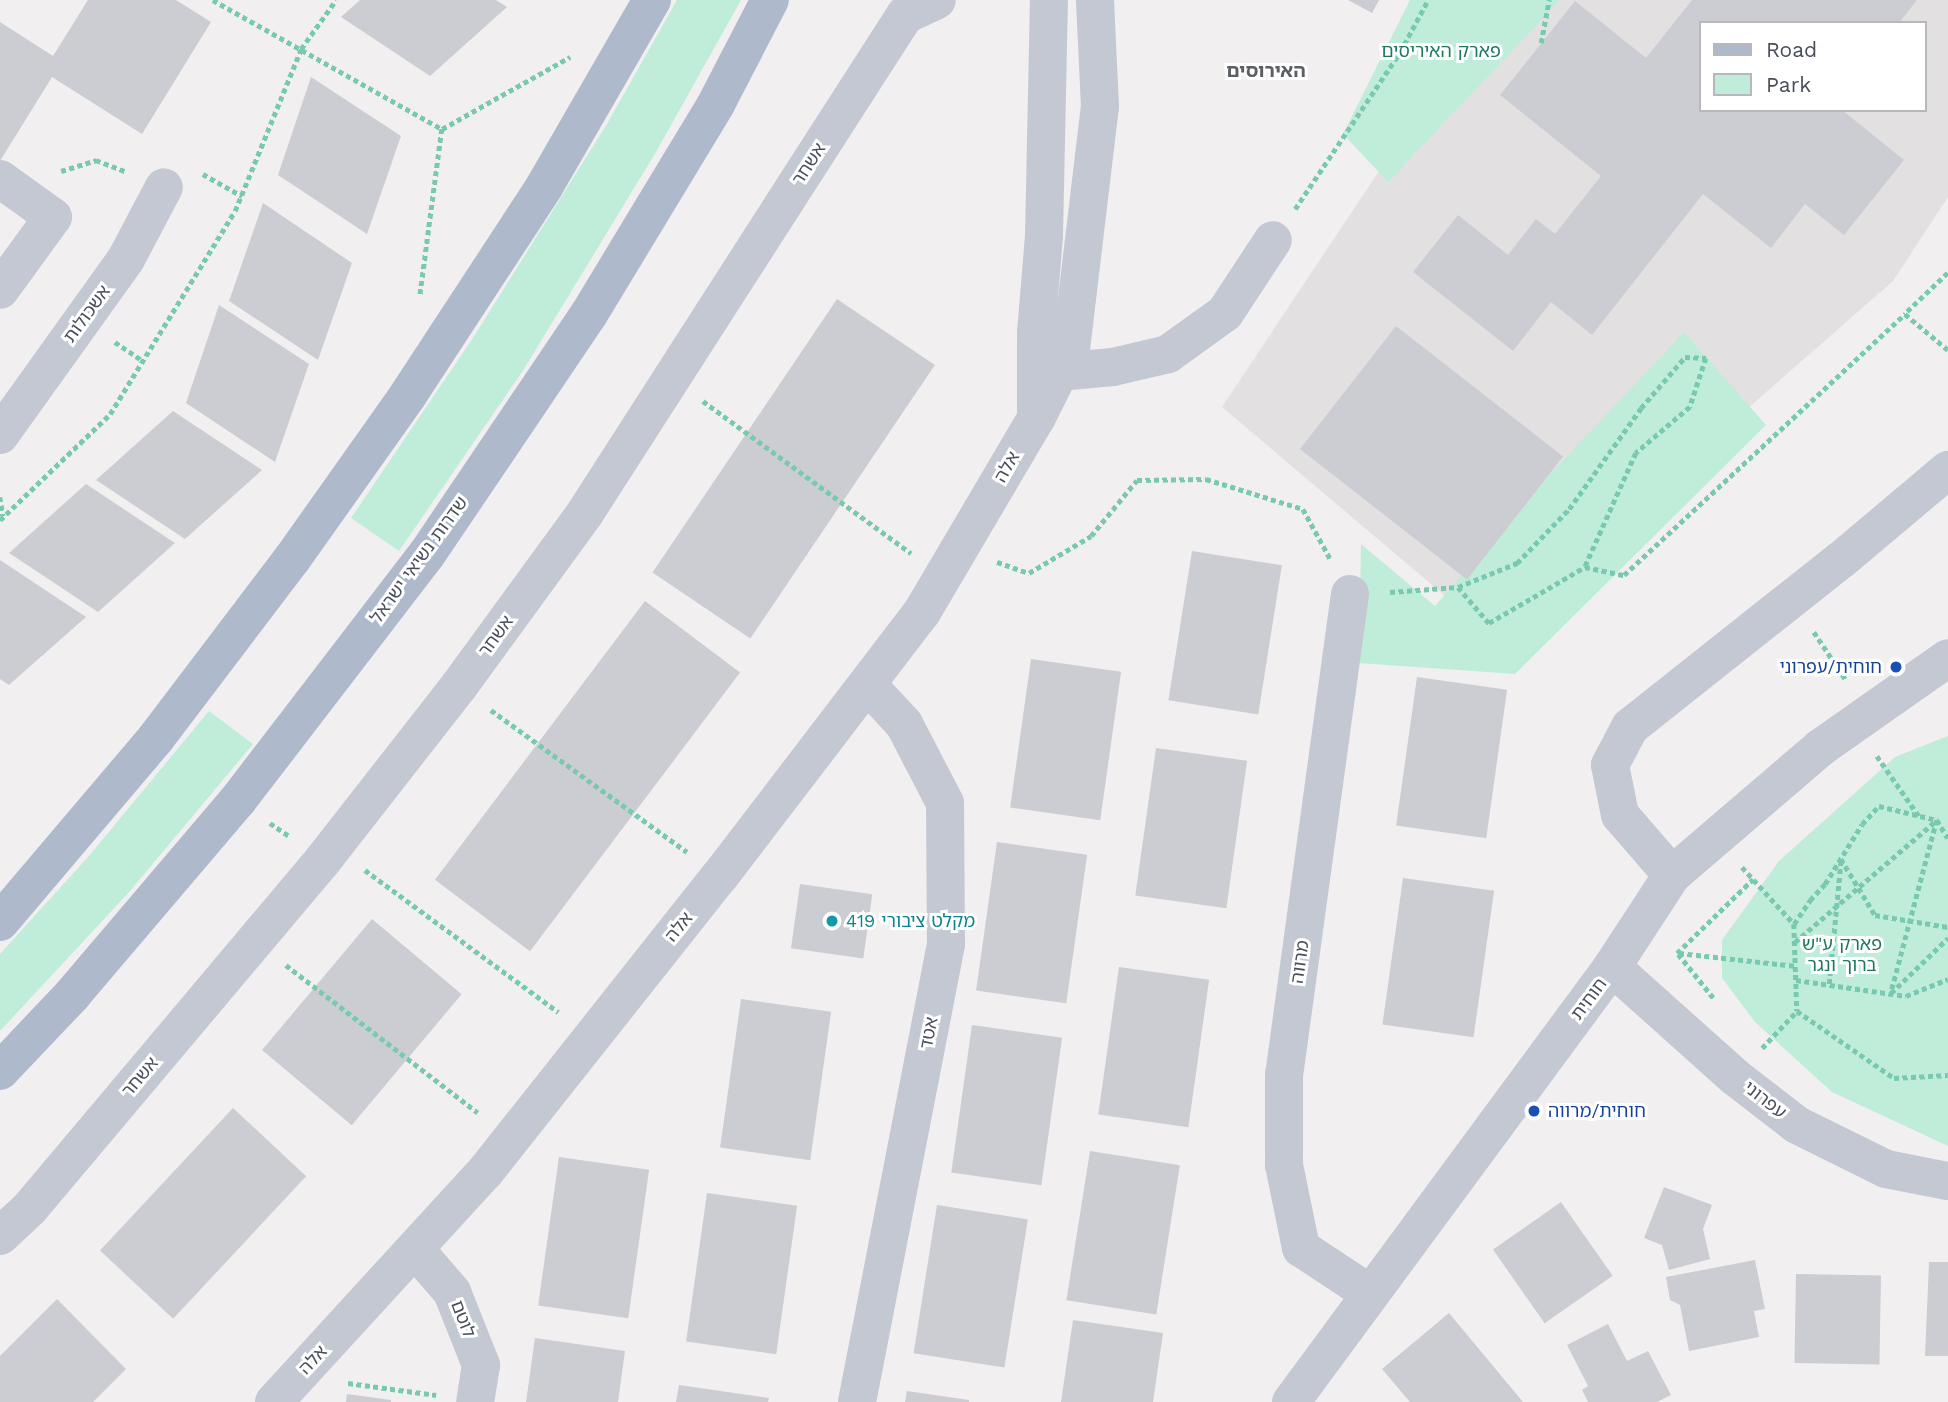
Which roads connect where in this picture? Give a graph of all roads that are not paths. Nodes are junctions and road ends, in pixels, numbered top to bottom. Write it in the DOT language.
graph roads {
  1 [pos="652,0"];
  2 [pos="770,0"];
  3 [pos="937,0"];
  4 [pos="1049,0"];
  5 [pos="1095,0"];
  6 [pos="178,178"];
  7 [pos="0,179"];
  8 [pos="1273,240"];
  9 [pos="0,290"];
  10 [pos="1059,372"];
  11 [pos="1037,417"];
  12 [pos="0,435"];
  13 [pos="1948,470"];
  14 [pos="1350,594"];
  15 [pos="1948,658"];
  16 [pos="867,684"];
  17 [pos="1672,875"];
  18 [pos="0,922"];
  19 [pos="1612,967"];
  20 [pos="0,1071"];
  21 [pos="1948,1181"];
  22 [pos="0,1236"];
  23 [pos="415,1249"];
  24 [pos="1369,1293"];
  25 [pos="476,1401"];
  26 [pos="274,1402"];
  27 [pos="857,1402"];
  28 [pos="1292,1402"];
  1 -- 18 [label="main road"];
  2 -- 20 [label="main road, שדרות נשיאי ישראל"];
  3 -- 22 [label="street, אשחר"];
  4 -- 11 [label="street"];
  5 -- 10 [label="street, אלה"];
  6 -- 12 [label="street, אשכולות"];
  7 -- 9 [label="street"];
  8 -- 10 [label="street"];
  10 -- 11 [label="street, אלה"];
  11 -- 16 [label="street, אלה"];
  13 -- 17 [label="street"];
  14 -- 24 [label="street, מרווה"];
  15 -- 17 [label="street, חוחית"];
  16 -- 23 [label="street, אלה"];
  16 -- 27 [label="street, אטד"];
  17 -- 19 [label="street, חוחית"];
  19 -- 21 [label="street, עפרוני"];
  19 -- 24 [label="street, חוחית"];
  23 -- 25 [label="street, לוטם"];
  23 -- 26 [label="street, אלה"];
  24 -- 28 [label="street, חוחית"];
}
